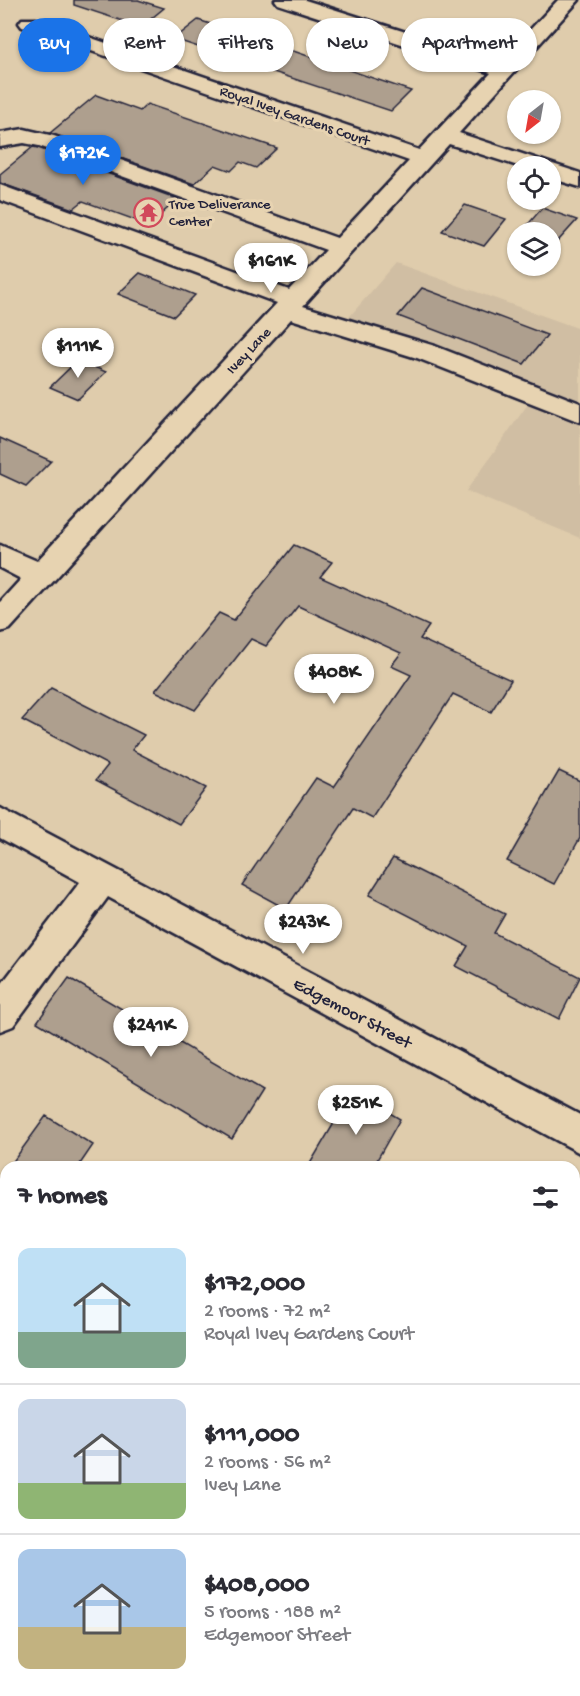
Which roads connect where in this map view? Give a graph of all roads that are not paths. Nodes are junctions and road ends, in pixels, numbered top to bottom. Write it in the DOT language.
graph roads {
  1 [pos="285,0"];
  2 [pos="572,4"];
  3 [pos="401,37"];
  4 [pos="537,39"];
  5 [pos="91,44"];
  6 [pos="504,72"];
  7 [pos="446,136"];
  8 [pos="0,140"];
  9 [pos="508,156"];
  10 [pos="424,159"];
  11 [pos="561,174"];
  12 [pos="580,180"];
  13 [pos="0,192"];
  14 [pos="342,248"];
  15 [pos="290,305"];
  16 [pos="580,413"];
  17 [pos="0,556"];
  18 [pos="42,576"];
  19 [pos="0,621"];
  20 [pos="0,822"];
  21 [pos="103,877"];
  22 [pos="0,1014"];
  23 [pos="580,1135"];
  1 -- 3 [label="street"];
  2 -- 4 [label="street, Ivey Lane"];
  5 -- 10 [label="street, Royal Ivey Gardens Court"];
  6 -- 7 [label="street, Ivey Lane"];
  7 -- 9 [label="street"];
  7 -- 10 [label="street, Ivey Lane"];
  8 -- 14 [label="street"];
  10 -- 14 [label="street, Ivey Lane"];
  11 -- 12 [label="street"];
  13 -- 15 [label="street"];
  14 -- 15 [label="street, Ivey Lane"];
  15 -- 16 [label="street"];
  15 -- 18 [label="street, Ivey Lane"];
  17 -- 18 [label="street"];
  18 -- 19 [label="street, Ivey Lane"];
  20 -- 21 [label="street, Edgemoor Street"];
  21 -- 22 [label="street"];
  21 -- 23 [label="street, Edgemoor Street"];
}
